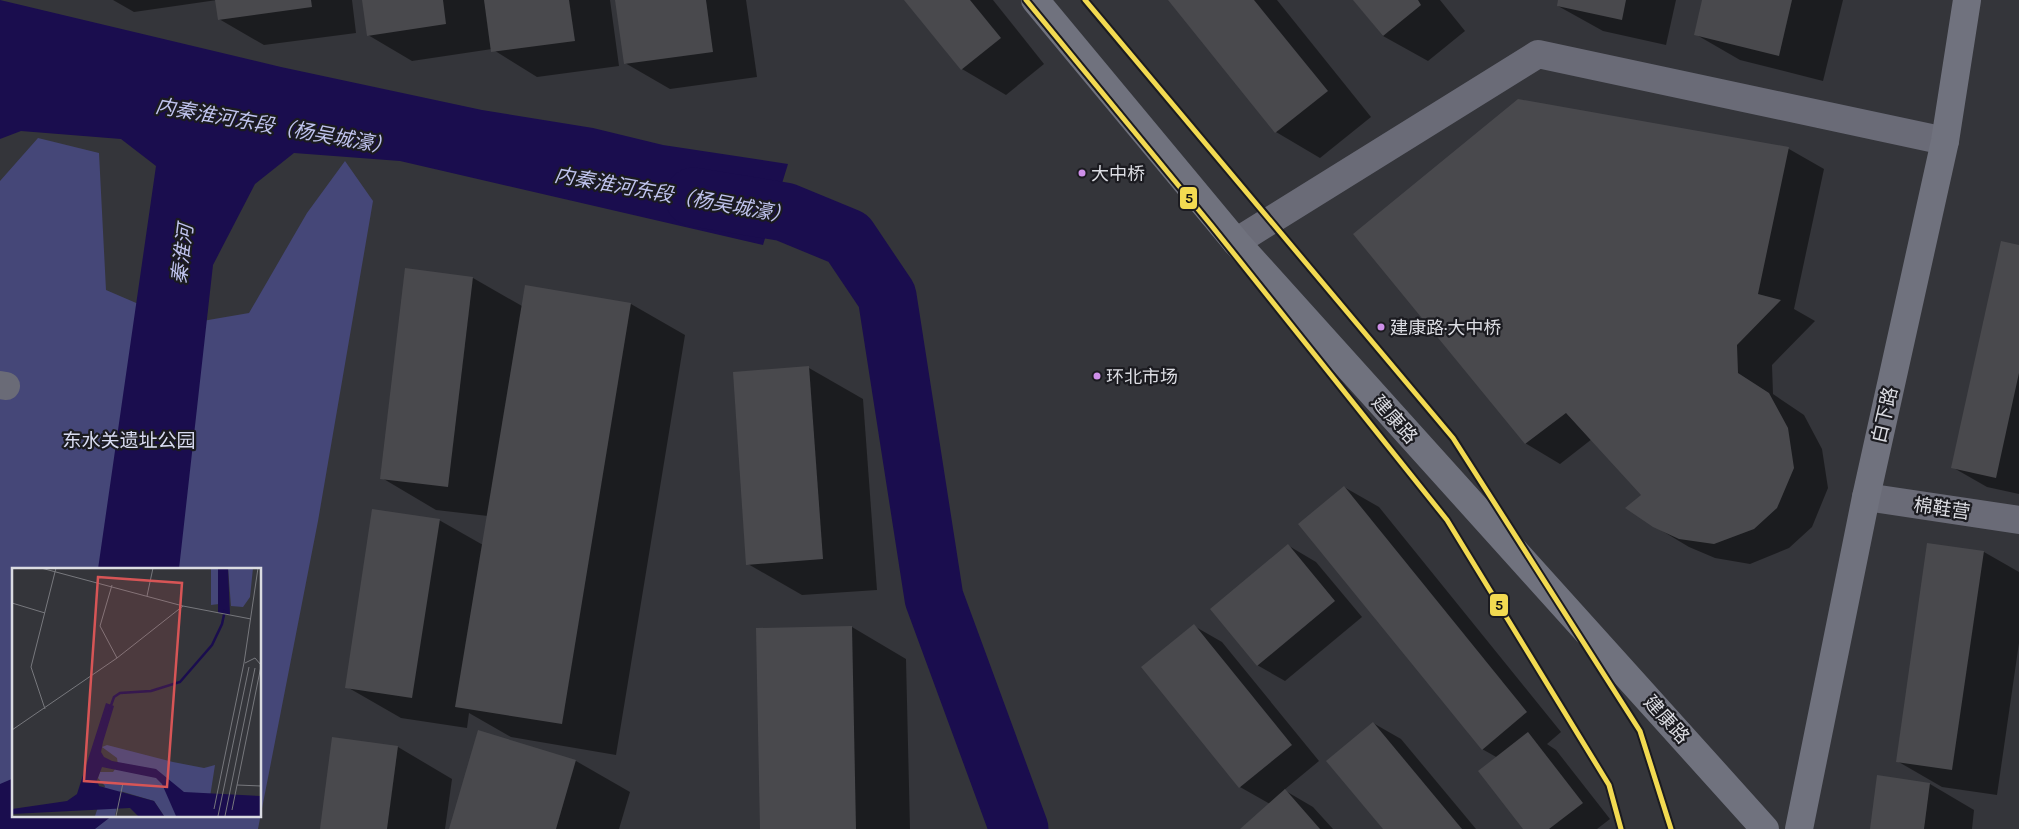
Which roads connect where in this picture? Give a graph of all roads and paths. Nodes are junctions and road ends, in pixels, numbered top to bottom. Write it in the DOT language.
graph roads {
  1 [pos="1035,0"];
  2 [pos="1967,0"];
  3 [pos="1945,141"];
  4 [pos="1236,242"];
  5 [pos="1866,497"];
  6 [pos="2019,520"];
  7 [pos="1765,829"];
  8 [pos="1799,829"];
  1 -- 4 [label="main road, 建康路"];
  2 -- 3 [label="main road, 白下路"];
  3 -- 4 [label="street"];
  3 -- 5 [label="main road, 白下路"];
  4 -- 7 [label="main road, 建康路"];
  5 -- 6 [label="street, 棉鞋营"];
  5 -- 8 [label="main road, 白下路"];
}
